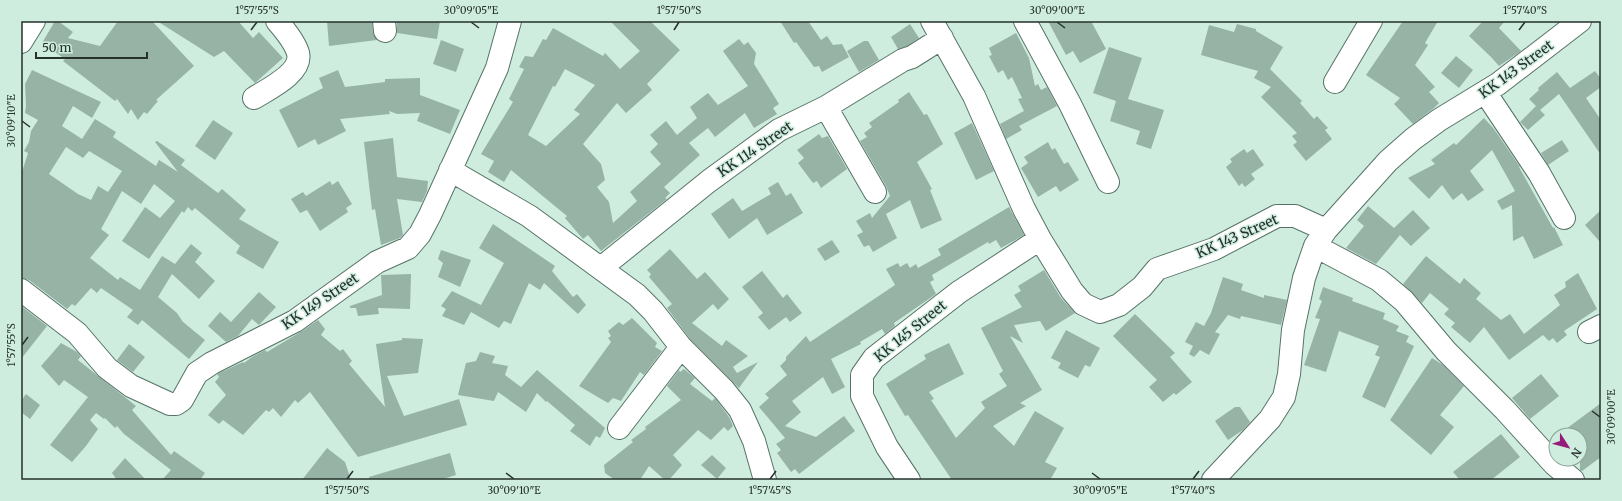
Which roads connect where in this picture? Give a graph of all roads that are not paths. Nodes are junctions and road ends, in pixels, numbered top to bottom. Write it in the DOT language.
graph roads {
  1 [pos="34,21"];
  2 [pos="277,21"];
  3 [pos="510,21"];
  4 [pos="1025,21"];
  5 [pos="1371,21"];
  6 [pos="1580,21"];
  7 [pos="937,29"];
  8 [pos="21,42"];
  9 [pos="1335,82"];
  10 [pos="1485,92"];
  11 [pos="254,98"];
  12 [pos="826,107"];
  13 [pos="450,170"];
  14 [pos="1108,182"];
  15 [pos="875,192"];
  16 [pos="1564,218"];
  17 [pos="1321,238"];
  18 [pos="1040,239"];
  19 [pos="601,268"];
  20 [pos="21,290"];
  21 [pos="681,347"];
  22 [pos="619,428"];
  23 [pos="1571,479"];
  24 [pos="765,480"];
  25 [pos="909,480"];
  26 [pos="1213,480"];
  1 -- 8 [label="street"];
  2 -- 11 [label="street"];
  3 -- 13 [label="street, KK 149 Street"];
  4 -- 14 [label="street"];
  5 -- 9 [label="street"];
  6 -- 10 [label="street, KK 143 Street"];
  7 -- 12 [label="street, KK 114 Street"];
  7 -- 18 [label="street, KK 143 Street"];
  10 -- 16 [label="street"];
  10 -- 17 [label="street, KK 143 Street"];
  12 -- 15 [label="street"];
  12 -- 19 [label="street, KK 114 Street"];
  13 -- 19 [label="street"];
  13 -- 20 [label="street, KK 149 Street"];
  17 -- 18 [label="street, KK 143 Street"];
  17 -- 23 [label="street"];
  17 -- 26 [label="street"];
  18 -- 25 [label="street, KK 145 Street"];
  19 -- 21 [label="street"];
  21 -- 22 [label="street"];
  21 -- 24 [label="street"];
}
